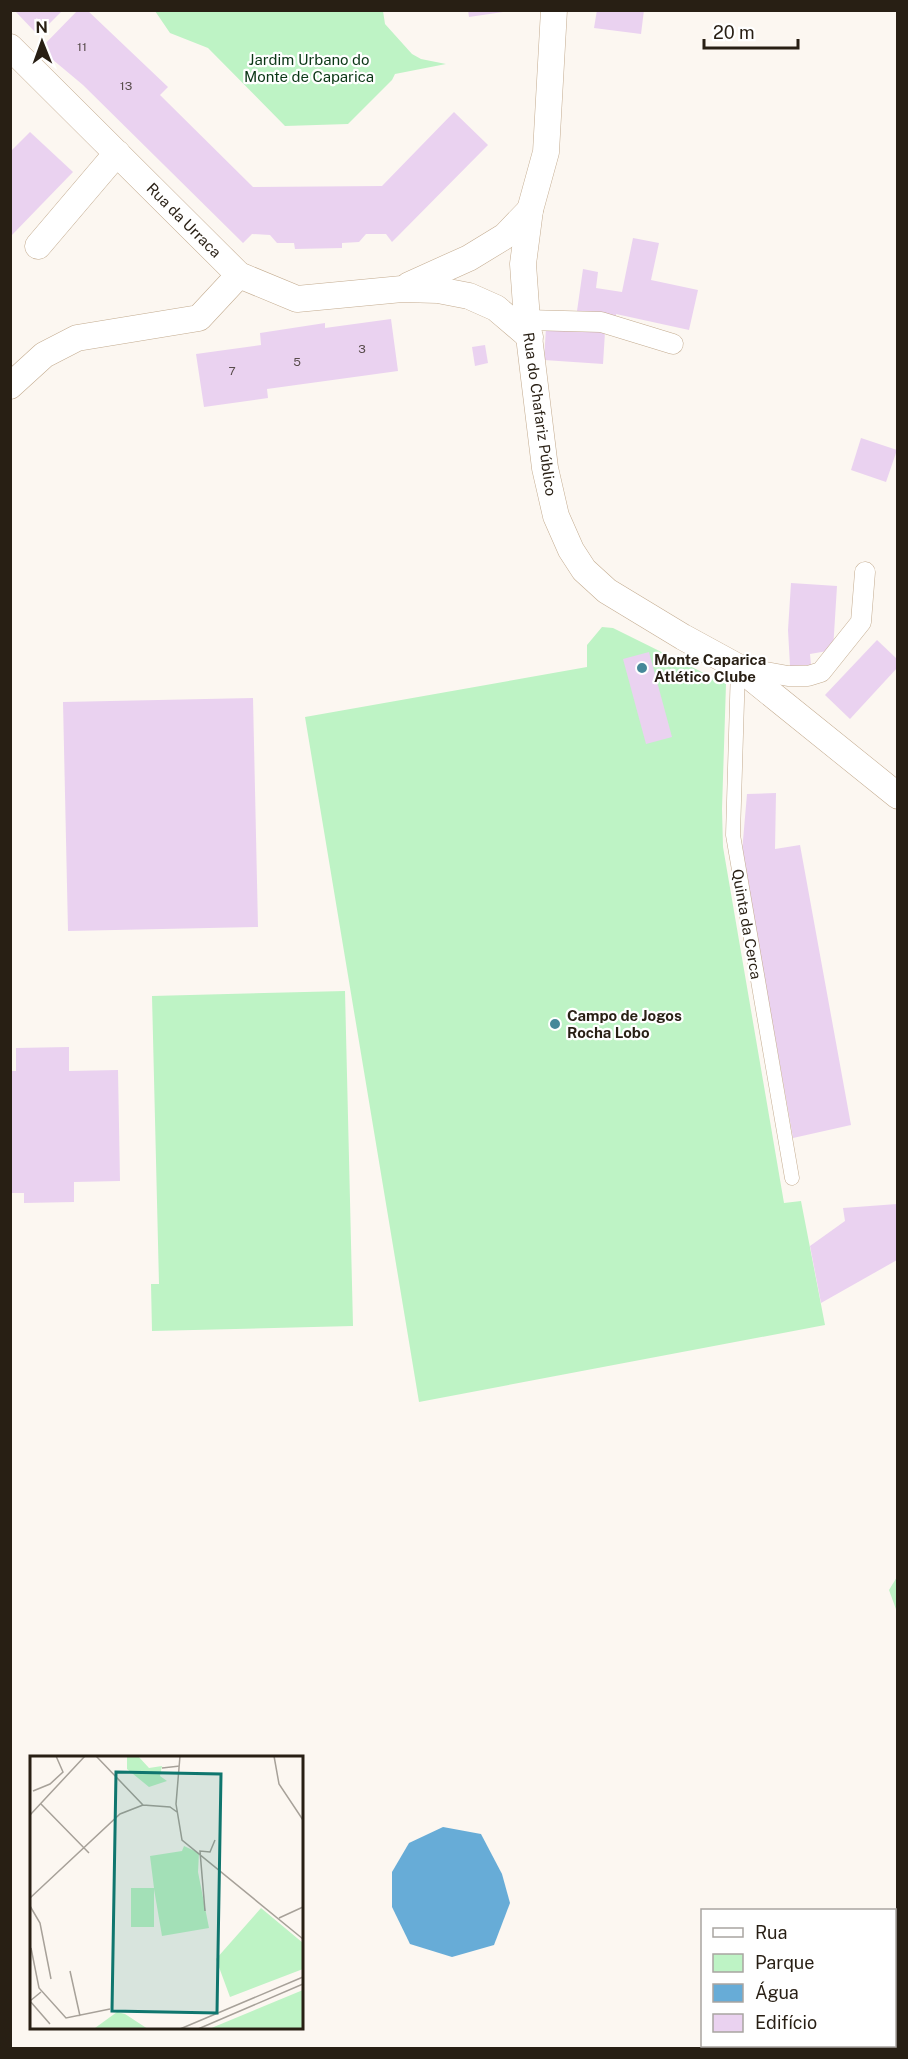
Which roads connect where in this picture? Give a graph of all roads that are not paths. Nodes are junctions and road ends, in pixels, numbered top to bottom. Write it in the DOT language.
graph roads {
  1 [pos="554,10"];
  2 [pos="10,47"];
  3 [pos="117,153"];
  4 [pos="530,210"];
  5 [pos="38,246"];
  6 [pos="239,275"];
  7 [pos="402,289"];
  8 [pos="528,328"];
  9 [pos="673,344"];
  10 [pos="10,386"];
  11 [pos="865,572"];
  12 [pos="738,667"];
  13 [pos="897,796"];
  14 [pos="792,1178"];
  1 -- 4 [label="street, Rua do Chafariz Público"];
  2 -- 3 [label="street, Rua da Urraca"];
  3 -- 5 [label="street"];
  3 -- 6 [label="street, Rua da Urraca"];
  4 -- 7 [label="street, Rua da Urraca"];
  4 -- 8 [label="street, Rua do Chafariz Público"];
  6 -- 7 [label="street, Rua da Urraca"];
  6 -- 10 [label="street"];
  7 -- 8 [label="street, Rua da Urraca"];
  8 -- 9 [label="street"];
  8 -- 12 [label="street, Rua do Chafariz Público"];
  11 -- 12 [label="street"];
  12 -- 13 [label="street, Rua do Chafariz Público"];
  12 -- 14 [label="lane, Quinta da Cerca"];
}
